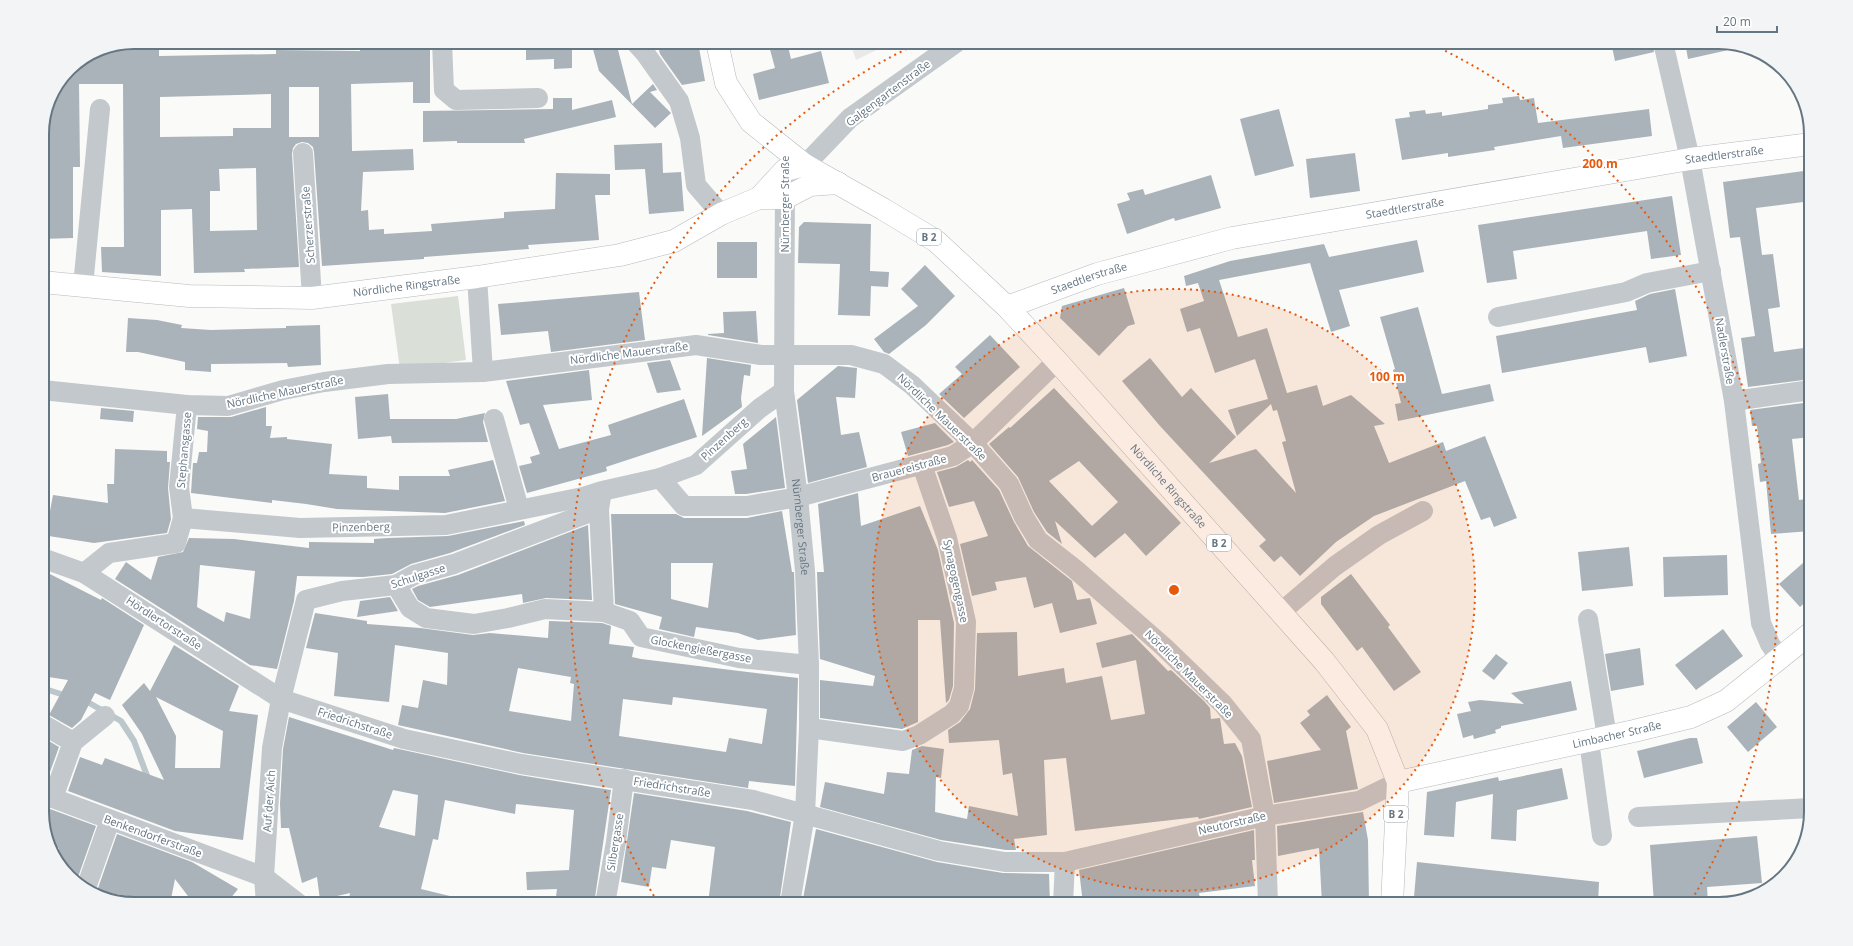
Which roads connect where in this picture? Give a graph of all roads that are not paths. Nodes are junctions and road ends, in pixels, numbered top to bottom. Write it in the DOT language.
graph roads {
  1 [pos="442,49"];
  2 [pos="641,49"];
  3 [pos="719,49"];
  4 [pos="947,49"];
  5 [pos="1665,49"];
  6 [pos="538,98"];
  7 [pos="100,109"];
  8 [pos="1804,145"];
  9 [pos="303,153"];
  10 [pos="1690,159"];
  11 [pos="792,162"];
  12 [pos="838,183"];
  13 [pos="759,198"];
  14 [pos="785,198"];
  15 [pos="721,214"];
  16 [pos="1710,271"];
  17 [pos="477,277"];
  18 [pos="49,283"];
  19 [pos="83,286"];
  20 [pos="312,298"];
  21 [pos="1007,307"];
  22 [pos="1498,317"];
  23 [pos="784,356"];
  24 [pos="1057,360"];
  25 [pos="483,372"];
  26 [pos="49,391"];
  27 [pos="784,391"];
  28 [pos="1804,391"];
  29 [pos="1734,401"];
  30 [pos="187,405"];
  31 [pos="494,419"];
  32 [pos="973,443"];
  33 [pos="922,466"];
  34 [pos="660,478"];
  35 [pos="798,497"];
  36 [pos="601,500"];
  37 [pos="519,509"];
  38 [pos="1423,511"];
  39 [pos="183,518"];
  40 [pos="49,560"];
  41 [pos="84,573"];
  42 [pos="396,585"];
  43 [pos="604,612"];
  44 [pos="1281,612"];
  45 [pos="1588,619"];
  46 [pos="1804,639"];
  47 [pos="1780,659"];
  48 [pos="809,665"];
  49 [pos="281,699"];
  50 [pos="104,716"];
  51 [pos="49,728"];
  52 [pos="809,728"];
  53 [pos="1598,739"];
  54 [pos="73,742"];
  55 [pos="624,779"];
  56 [pos="1398,782"];
  57 [pos="49,794"];
  58 [pos="49,796"];
  59 [pos="1804,808"];
  60 [pos="805,814"];
  61 [pos="1265,816"];
  62 [pos="1638,817"];
  63 [pos="110,820"];
  64 [pos="1602,836"];
  65 [pos="1064,862"];
  66 [pos="264,877"];
  67 [pos="88,883"];
  68 [pos="265,897"];
  69 [pos="291,897"];
  70 [pos="606,897"];
  71 [pos="791,897"];
  72 [pos="1063,897"];
  73 [pos="1268,897"];
  74 [pos="1392,897"];
  1 -- 6 [label="street"];
  2 -- 15 [label="street"];
  3 -- 11 [label="main road, Nürnberger Straße / B 2"];
  4 -- 11 [label="street, Galgengartenstraße"];
  5 -- 10 [label="street, Nadlerstraße"];
  7 -- 19 [label="street"];
  8 -- 10 [label="main road, Staedtlerstraße"];
  9 -- 20 [label="street, Scherzerstraße"];
  10 -- 16 [label="street, Nadlerstraße"];
  10 -- 21 [label="main road, Staedtlerstraße"];
  11 -- 12 [label="main road, Nördliche Ringstraße / B 2"];
  11 -- 13 [label="main road, Nördliche Ringstraße"];
  11 -- 14 [label="main road"];
  12 -- 14 [label="main road, Nördliche Ringstraße"];
  12 -- 21 [label="main road, Nördliche Ringstraße / B 2"];
  13 -- 14 [label="main road, Nördliche Ringstraße"];
  13 -- 15 [label="main road, Nördliche Ringstraße"];
  14 -- 23 [label="street, Nürnberger Straße"];
  15 -- 17 [label="main road, Nördliche Ringstraße"];
  16 -- 22 [label="street"];
  16 -- 29 [label="street, Nadlerstraße"];
  17 -- 20 [label="main road, Nördliche Ringstraße"];
  17 -- 25 [label="street"];
  18 -- 19 [label="main road, Nördliche Ringstraße"];
  19 -- 20 [label="main road, Nördliche Ringstraße"];
  21 -- 24 [label="main road, Nördliche Ringstraße / B 2"];
  23 -- 25 [label="street, Nördliche Mauerstraße"];
  23 -- 27 [label="street, Nürnberger Straße"];
  23 -- 32 [label="street, Nördliche Mauerstraße"];
  24 -- 32 [label="street, Brauereistraße"];
  24 -- 44 [label="main road, Nördliche Ringstraße / B 2"];
  25 -- 30 [label="street, Nördliche Mauerstraße"];
  26 -- 30 [label="street, Nördliche Mauerstraße"];
  27 -- 34 [label="street, Pinzenberg"];
  27 -- 35 [label="street, Nürnberger Straße"];
  28 -- 29 [label="street"];
  29 -- 47 [label="street, Nadlerstraße"];
  30 -- 39 [label="street, Stephansgasse"];
  31 -- 37 [label="street"];
  32 -- 33 [label="street, Brauereistraße"];
  32 -- 61 [label="street, Nördliche Mauerstraße"];
  33 -- 35 [label="street, Brauereistraße"];
  33 -- 52 [label="street, Synagogengasse"];
  34 -- 35 [label="street"];
  34 -- 36 [label="street, Pinzenberg"];
  35 -- 48 [label="street, Nürnberger Straße"];
  36 -- 37 [label="street, Pinzenberg"];
  36 -- 42 [label="street, Schulgasse"];
  36 -- 43 [label="street"];
  37 -- 39 [label="street, Pinzenberg"];
  38 -- 44 [label="street"];
  39 -- 41 [label="street"];
  40 -- 41 [label="street, Hördlertorstraße"];
  41 -- 49 [label="street, Hördlertorstraße"];
  42 -- 43 [label="street, Glockengießergasse"];
  42 -- 49 [label="street, Schulgasse"];
  43 -- 48 [label="street, Glockengießergasse"];
  44 -- 56 [label="main road, Nördliche Ringstraße / B 2"];
  45 -- 53 [label="street"];
  46 -- 47 [label="main road, Limbacher Straße"];
  47 -- 53 [label="main road, Limbacher Straße"];
  48 -- 52 [label="street, Nürnberger Straße"];
  49 -- 55 [label="street, Friedrichstraße"];
  49 -- 66 [label="street, Auf der Aich"];
  50 -- 54 [label="street"];
  51 -- 54 [label="street"];
  52 -- 60 [label="street, Nürnberger Straße"];
  53 -- 56 [label="main road, Limbacher Straße"];
  53 -- 64 [label="street"];
  54 -- 57 [label="street"];
  55 -- 60 [label="street, Friedrichstraße"];
  55 -- 70 [label="street, Silbergasse"];
  56 -- 61 [label="street, Neutorstraße"];
  56 -- 74 [label="main road, Nördliche Ringstraße / B 2"];
  58 -- 63 [label="street, Benkendorferstraße"];
  59 -- 62 [label="street"];
  60 -- 65 [label="street, Friedrichstraße"];
  60 -- 71 [label="street, Nürnberger Straße"];
  61 -- 65 [label="street, Neutorstraße"];
  61 -- 73 [label="street, Nördliche Mauerstraße"];
  63 -- 66 [label="street, Benkendorferstraße"];
  63 -- 67 [label="street"];
  65 -- 72 [label="street"];
  66 -- 68 [label="street, Auf der Aich"];
  66 -- 69 [label="street, Benkendorferstraße"];
}
